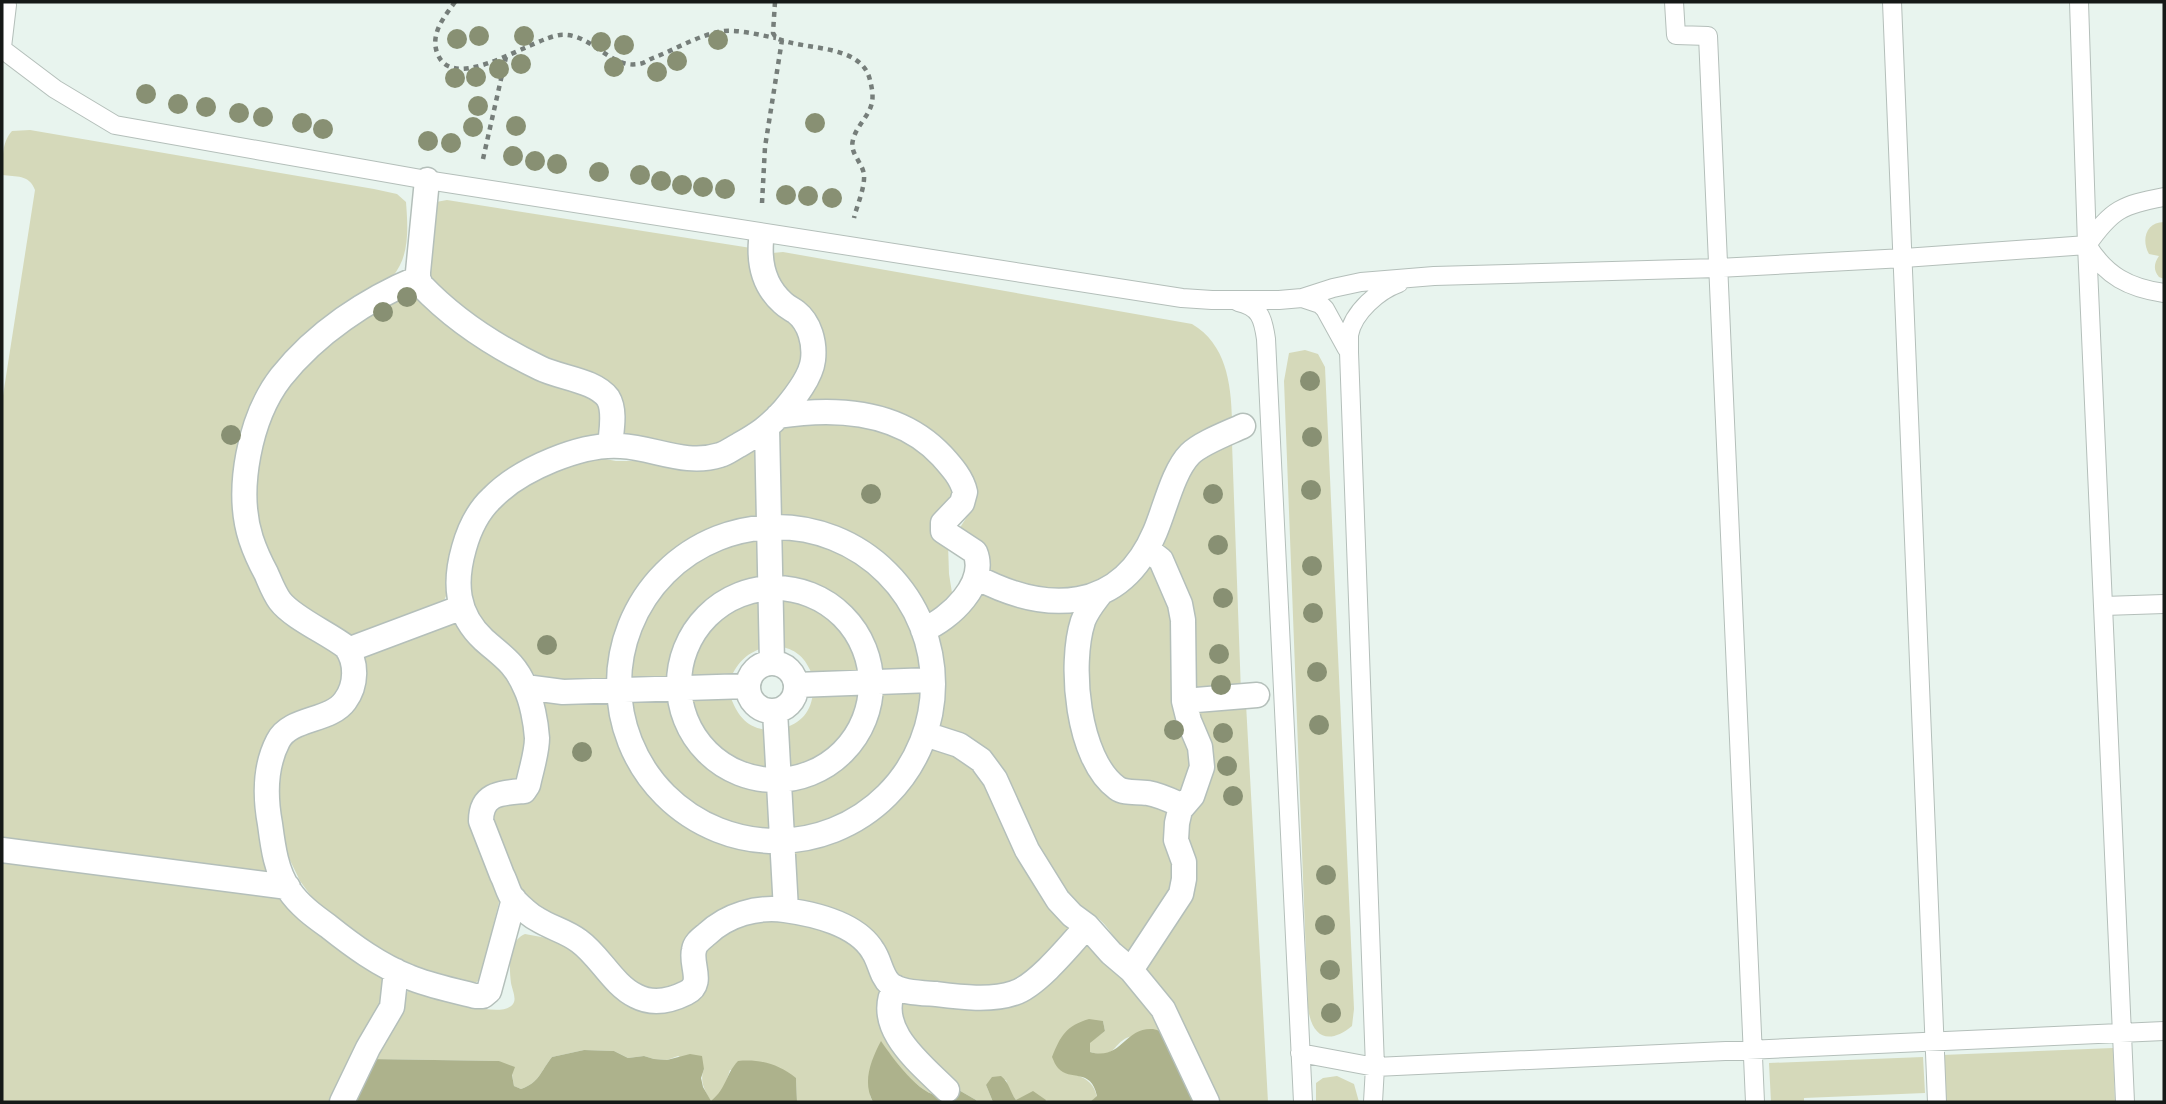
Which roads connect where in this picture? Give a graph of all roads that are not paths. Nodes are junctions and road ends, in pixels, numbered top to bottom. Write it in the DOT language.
graph roads {
  1 [pos="1674,2"];
  2 [pos="1892,2"];
  3 [pos="2079,2"];
  4 [pos="2,4"];
  5 [pos="2,48"];
  6 [pos="427,180"];
  7 [pos="2164,197"];
  8 [pos="761,241"];
  9 [pos="2087,245"];
  10 [pos="1904,258"];
  11 [pos="1718,268"];
  12 [pos="1434,276"];
  13 [pos="418,278"];
  14 [pos="2164,293"];
  15 [pos="1302,298"];
  16 [pos="1233,300"];
  17 [pos="1279,300"];
  18 [pos="1263,325"];
  19 [pos="1349,352"];
  20 [pos="773,422"];
  21 [pos="1242,426"];
  22 [pos="610,446"];
  23 [pos="770,526"];
  24 [pos="1147,549"];
  25 [pos="976,577"];
  26 [pos="771,588"];
  27 [pos="1100,594"];
  28 [pos="2164,604"];
  29 [pos="2104,606"];
  30 [pos="460,608"];
  31 [pos="923,630"];
  32 [pos="348,650"];
  33 [pos="772,663"];
  34 [pos="932,680"];
  35 [pos="871,682"];
  36 [pos="796,685"];
  37 [pos="748,686"];
  38 [pos="525,687"];
  39 [pos="680,688"];
  40 [pos="618,691"];
  41 [pos="1257,695"];
  42 [pos="1184,701"];
  43 [pos="775,711"];
  44 [pos="925,734"];
  45 [pos="778,780"];
  46 [pos="1183,806"];
  47 [pos="781,841"];
  48 [pos="2,850"];
  49 [pos="288,887"];
  50 [pos="514,900"];
  51 [pos="786,910"];
  52 [pos="1087,926"];
  53 [pos="1130,970"];
  54 [pos="396,971"];
  55 [pos="895,987"];
  56 [pos="2164,1031"];
  57 [pos="2122,1033"];
  58 [pos="1934,1041"];
  59 [pos="1754,1049"];
  60 [pos="1300,1053"];
  61 [pos="1375,1067"];
  62 [pos="947,1090"];
  63 [pos="342,1102"];
  64 [pos="1206,1102"];
  65 [pos="1303,1102"];
  66 [pos="1373,1102"];
  67 [pos="1755,1102"];
  68 [pos="1937,1102"];
  69 [pos="2125,1102"];
  1 -- 11 [label="lane"];
  2 -- 10 [label="lane"];
  3 -- 9 [label="lane"];
  4 -- 5 [label="lane"];
  5 -- 6 [label="lane"];
  6 -- 13 [label="street"];
  6 -- 16 [label="lane"];
  7 -- 9 [label="lane"];
  8 -- 20 [label="street"];
  9 -- 10 [label="lane"];
  9 -- 14 [label="lane"];
  9 -- 29 [label="lane"];
  10 -- 11 [label="lane"];
  10 -- 58 [label="lane"];
  11 -- 12 [label="lane"];
  11 -- 59 [label="lane"];
  12 -- 15 [label="lane"];
  12 -- 19 [label="lane"];
  13 -- 22 [label="street"];
  13 -- 32 [label="street"];
  15 -- 17 [label="lane"];
  15 -- 19 [label="lane"];
  16 -- 17 [label="lane"];
  16 -- 18 [label="lane"];
  17 -- 18 [label="lane"];
  18 -- 60 [label="lane"];
  19 -- 61 [label="lane"];
  20 -- 22 [label="street"];
  20 -- 23 [label="street"];
  20 -- 25 [label="street"];
  21 -- 24 [label="street"];
  22 -- 30 [label="street"];
  23 -- 26 [label="street"];
  23 -- 31 [label="street"];
  23 -- 40 [label="street"];
  24 -- 27 [label="street"];
  24 -- 42 [label="street"];
  25 -- 27 [label="street"];
  25 -- 31 [label="street"];
  26 -- 33 [label="street"];
  26 -- 35 [label="street"];
  26 -- 39 [label="street"];
  27 -- 46 [label="street"];
  28 -- 29 [label="lane"];
  29 -- 57 [label="lane"];
  30 -- 32 [label="street"];
  30 -- 38 [label="street"];
  31 -- 34 [label="street"];
  32 -- 49 [label="street"];
  33 -- 36 [label="street"];
  33 -- 37 [label="street"];
  34 -- 35 [label="street"];
  34 -- 44 [label="street"];
  35 -- 36 [label="street"];
  35 -- 45 [label="street"];
  36 -- 43 [label="street"];
  37 -- 39 [label="street"];
  37 -- 43 [label="street"];
  38 -- 40 [label="street"];
  38 -- 50 [label="street"];
  39 -- 40 [label="street"];
  39 -- 45 [label="street"];
  40 -- 47 [label="street"];
  41 -- 42 [label="street"];
  42 -- 46 [label="street"];
  43 -- 45 [label="street"];
  44 -- 47 [label="street"];
  44 -- 52 [label="street"];
  45 -- 47 [label="street"];
  46 -- 53 [label="street"];
  47 -- 51 [label="street"];
  48 -- 49 [label="street"];
  49 -- 54 [label="street"];
  50 -- 51 [label="street"];
  50 -- 54 [label="street"];
  51 -- 55 [label="street"];
  52 -- 53 [label="street"];
  52 -- 55 [label="street"];
  53 -- 64 [label="street"];
  54 -- 63 [label="street"];
  55 -- 62 [label="street"];
  56 -- 57 [label="lane"];
  57 -- 58 [label="lane"];
  57 -- 69 [label="lane"];
  58 -- 59 [label="lane"];
  58 -- 68 [label="lane"];
  59 -- 61 [label="lane"];
  59 -- 67 [label="lane"];
  60 -- 61 [label="lane"];
  60 -- 65 [label="lane"];
  61 -- 66 [label="lane"];
}
